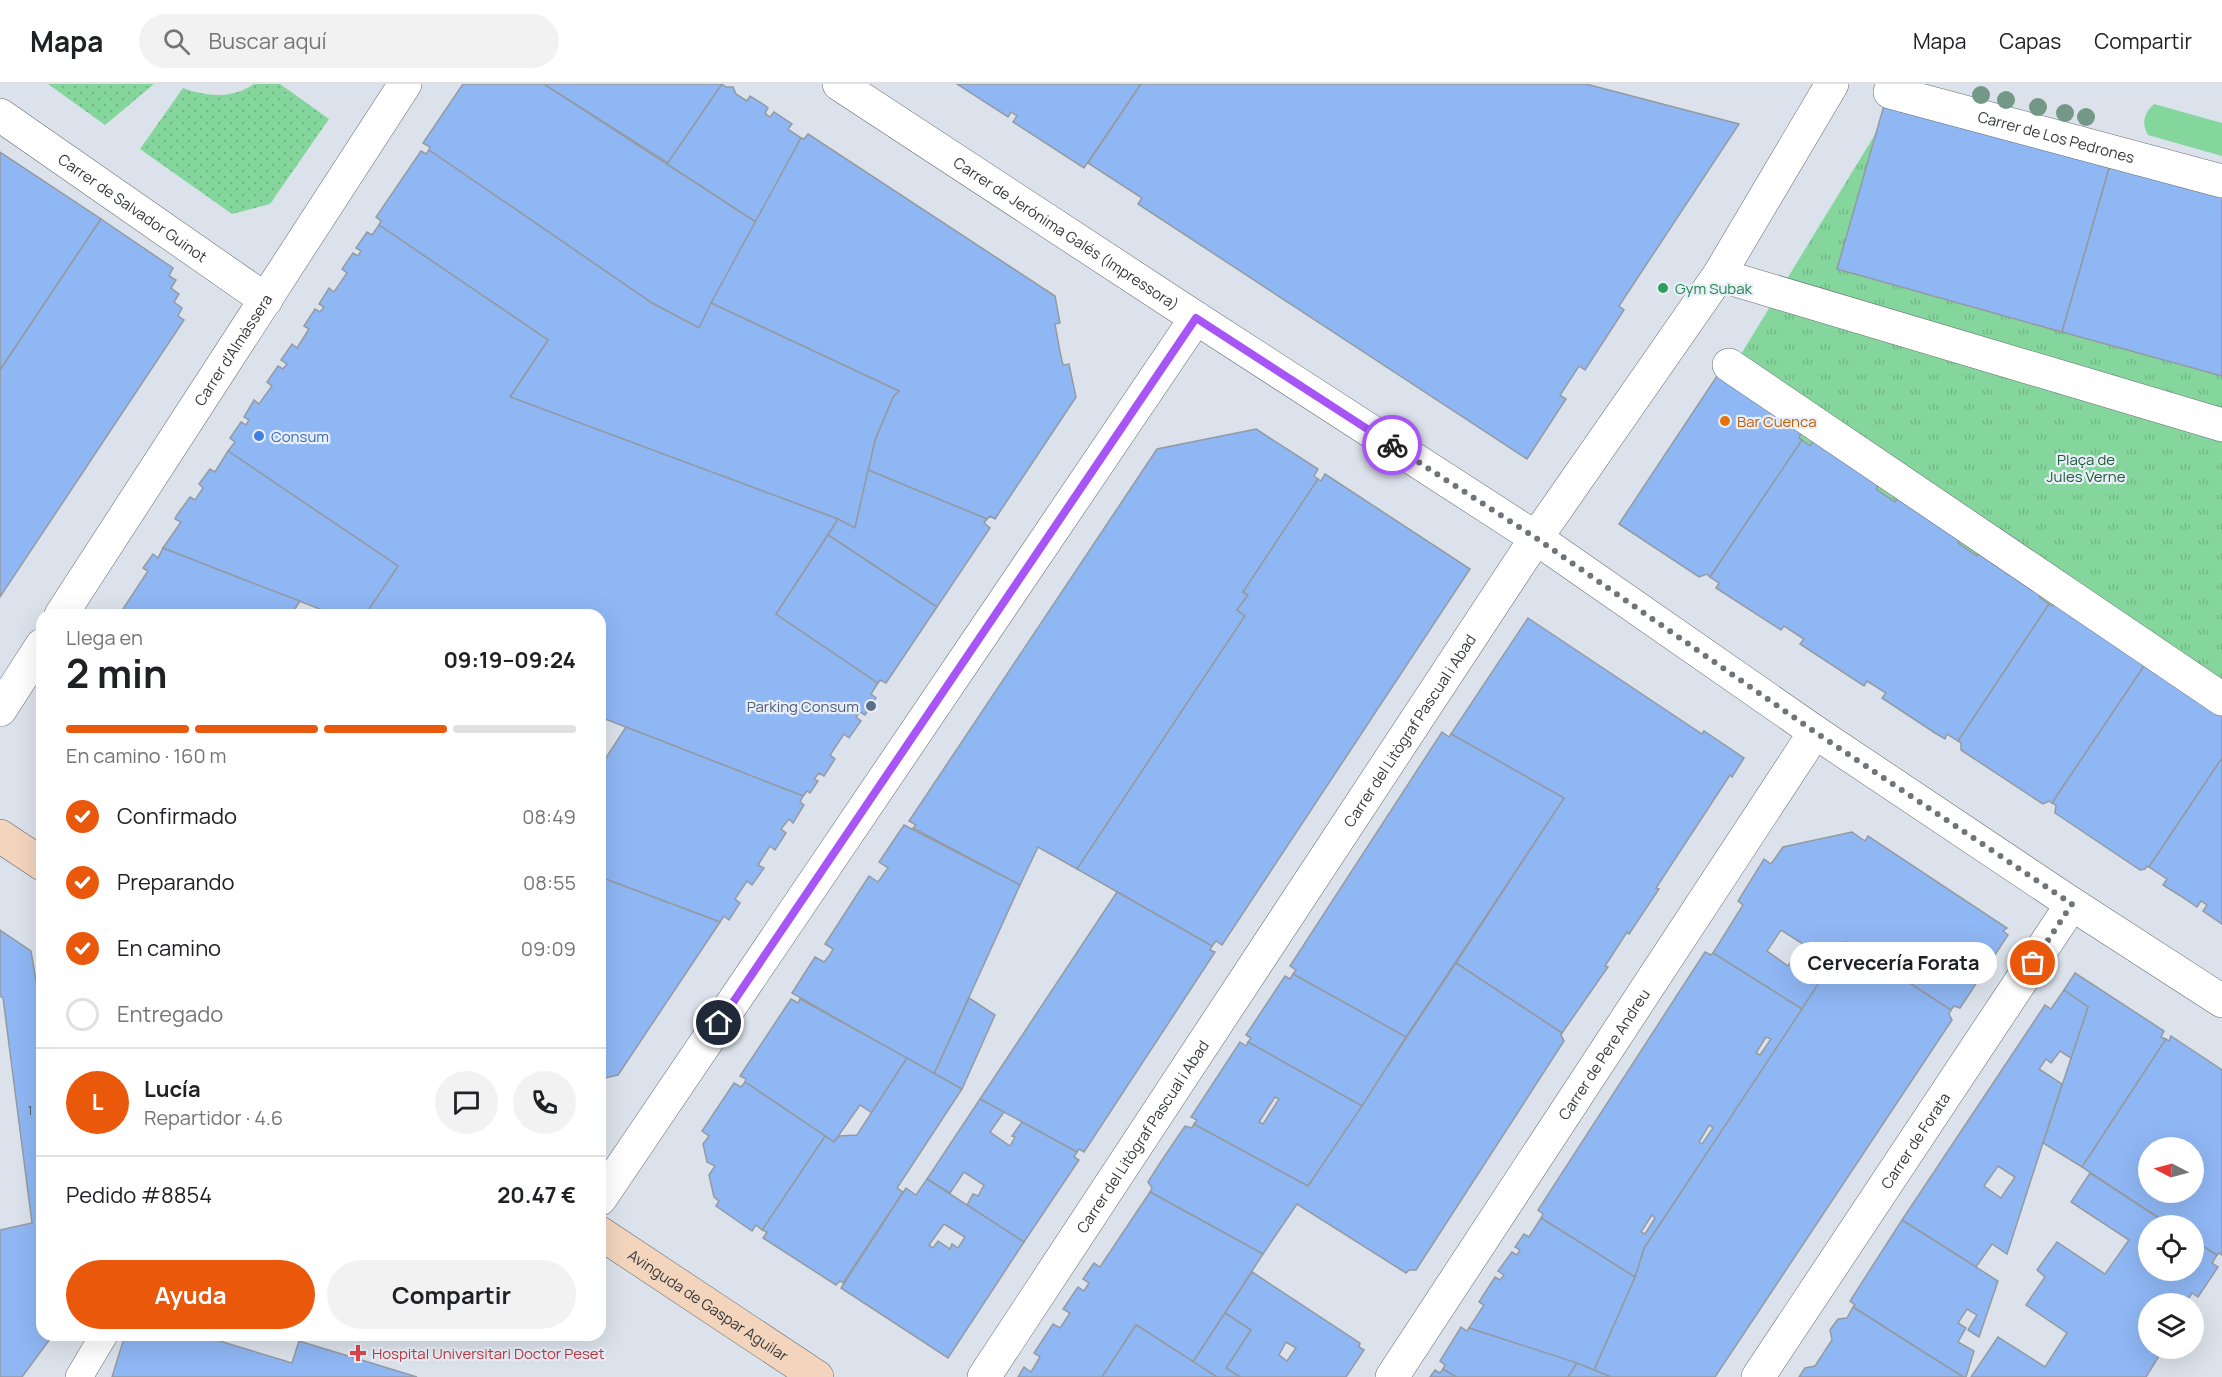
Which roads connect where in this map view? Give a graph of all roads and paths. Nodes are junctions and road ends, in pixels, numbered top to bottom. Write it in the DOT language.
graph roads {
  1 [pos="405,84"];
  2 [pos="838,84"];
  3 [pos="1832,84"];
  4 [pos="1890,92"];
  5 [pos="0,115"];
  6 [pos="2222,181"];
  7 [pos="1719,275"];
  8 [pos="266,300"];
  9 [pos="1196,318"];
  10 [pos="1729,365"];
  11 [pos="2222,425"];
  12 [pos="1536,538"];
  13 [pos="66,609"];
  14 [pos="36,654"];
  15 [pos="2222,699"];
  16 [pos="0,710"];
  17 [pos="1815,732"];
  18 [pos="0,836"];
  19 [pos="36,860"];
  20 [pos="2072,904"];
  21 [pos="2222,1001"];
  22 [pos="606,1190"];
  23 [pos="606,1237"];
  24 [pos="100,1341"];
  25 [pos="79,1377"];
  26 [pos="817,1377"];
  27 [pos="984,1377"];
  28 [pos="1392,1377"];
  29 [pos="1758,1377"];
  1 -- 8 [label="street, Carrer d'Almàssera"];
  2 -- 9 [label="street, Carrer de Jerónima Galés (Impressora)"];
  3 -- 7 [label="street, Carrer del Litògraf Pascual i Abad"];
  4 -- 6 [label="street, Carrer de Los Pedrones"];
  5 -- 8 [label="street, Carrer de Salvador Guinot"];
  7 -- 11 [label="street"];
  7 -- 12 [label="street, Carrer del Litògraf Pascual i Abad"];
  8 -- 13 [label="street, Carrer d'Almàssera"];
  9 -- 12 [label="street, Carrer de Jerónima Galés (Impressora)"];
  9 -- 22 [label="street"];
  10 -- 15 [label="street"];
  12 -- 17 [label="street, Carrer de Jerónima Galés (Impressora)"];
  12 -- 27 [label="street, Carrer del Litògraf Pascual i Abad"];
  14 -- 16 [label="street"];
  17 -- 20 [label="street, Carrer de Jerónima Galés (Impressora)"];
  17 -- 28 [label="street, Carrer de Pere Andreu"];
  18 -- 19 [label="main road"];
  20 -- 21 [label="street, Carrer de Jerónima Galés (Impressora)"];
  20 -- 29 [label="street, Carrer de Forata"];
  23 -- 26 [label="main road, Avinguda de Gaspar Aguilar"];
  24 -- 25 [label="lane"];
}
